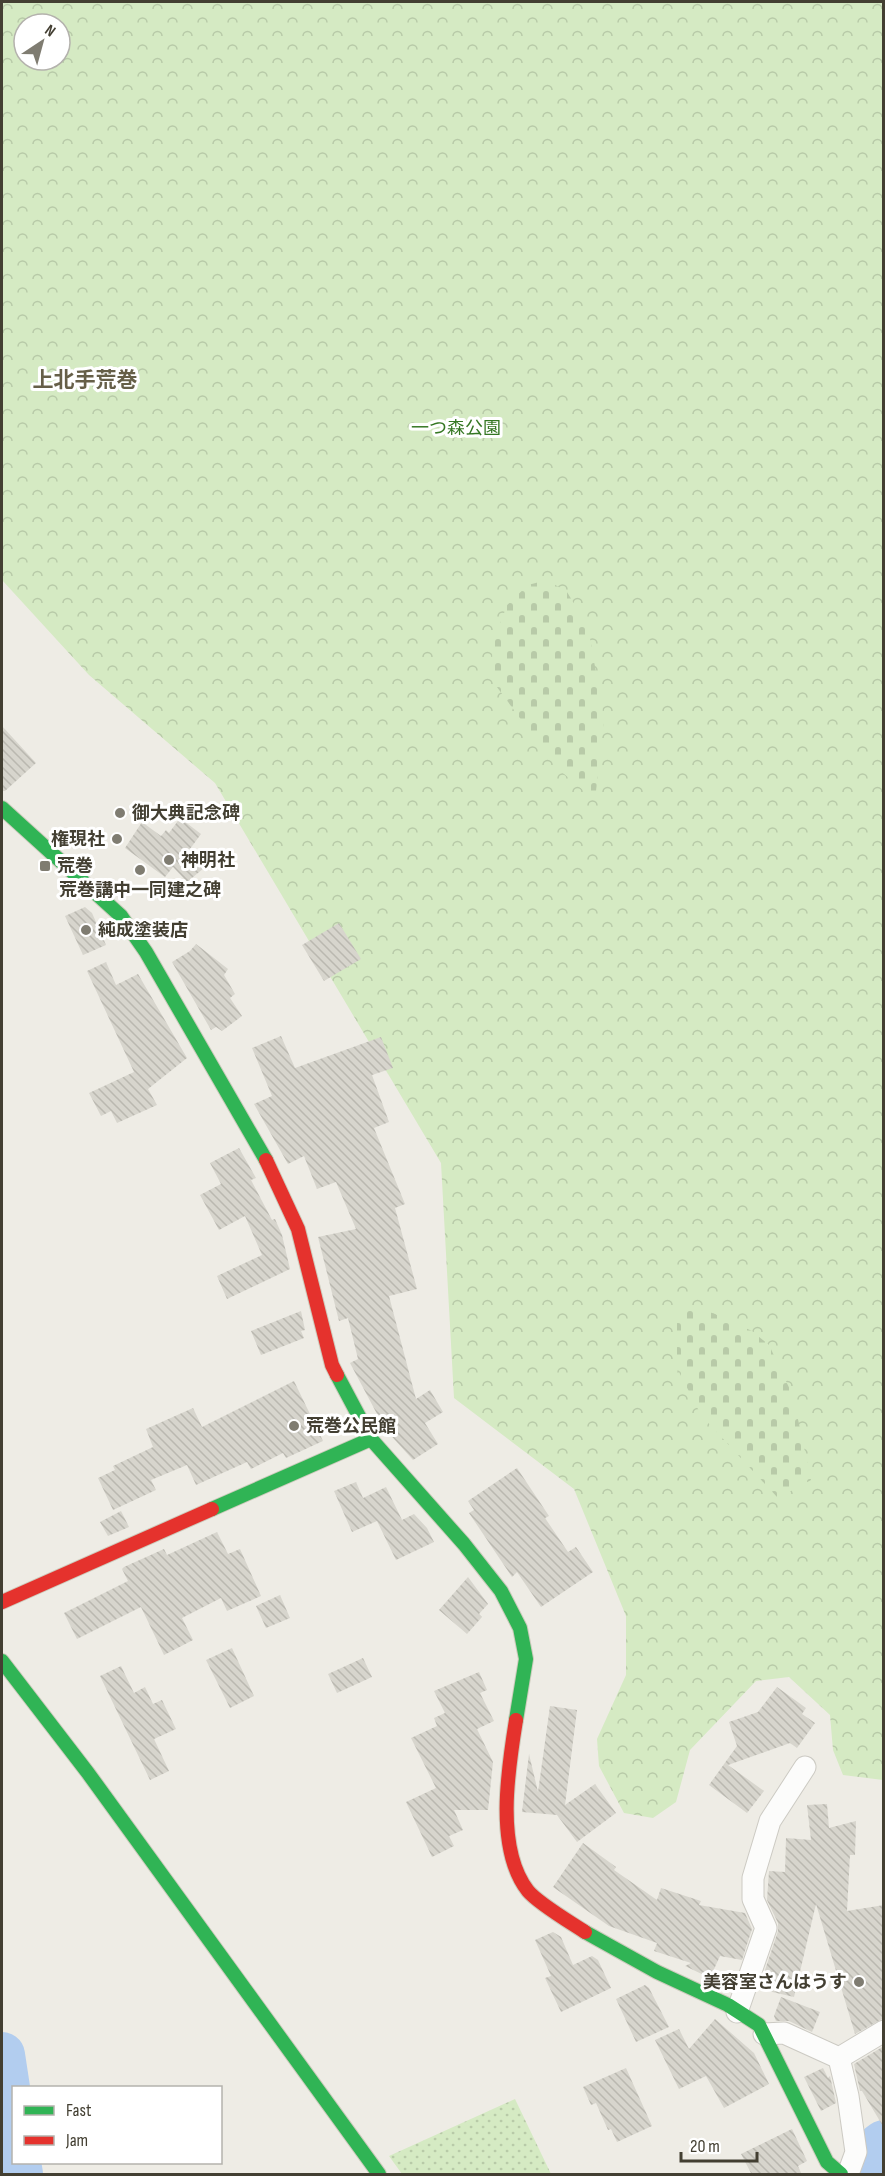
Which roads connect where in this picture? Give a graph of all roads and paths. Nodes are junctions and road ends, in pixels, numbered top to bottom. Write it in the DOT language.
graph roads {
  1 [pos="2,808"];
  2 [pos="371,1439"];
  3 [pos="2,1602"];
  4 [pos="2,1660"];
  5 [pos="805,1767"];
  6 [pos="737,2012"];
  7 [pos="884,2031"];
  8 [pos="764,2034"];
  9 [pos="839,2058"];
  10 [pos="379,2175"];
  11 [pos="841,2175"];
  12 [pos="849,2175"];
  1 -- 2 [label="street"];
  2 -- 3 [label="street"];
  2 -- 6 [label="street"];
  4 -- 10 [label="street"];
  5 -- 6 [label="street"];
  6 -- 8 [label="street"];
  7 -- 9 [label="street"];
  8 -- 9 [label="street"];
  8 -- 11 [label="street"];
  9 -- 12 [label="street"];
}
